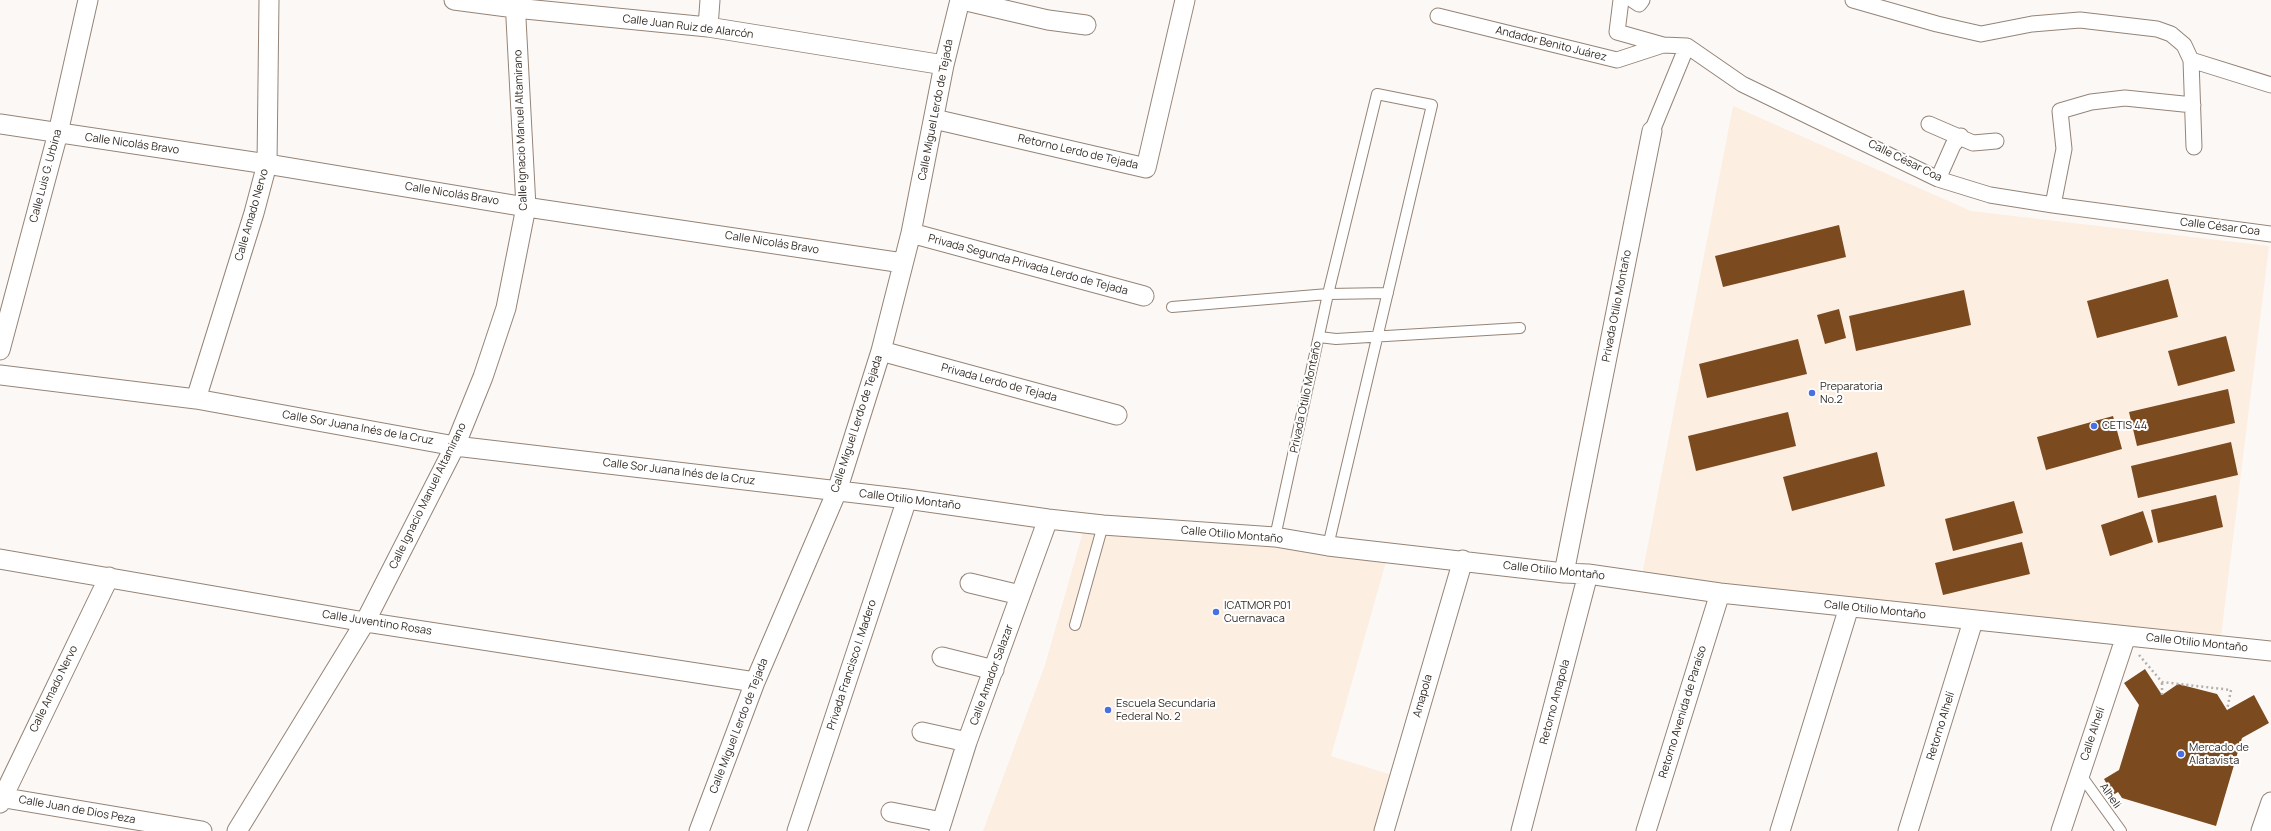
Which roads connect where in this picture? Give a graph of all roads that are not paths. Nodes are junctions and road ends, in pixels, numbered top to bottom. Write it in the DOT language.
graph roads {
  1 [pos="88,0"];
  2 [pos="269,0"];
  3 [pos="454,0"];
  4 [pos="710,0"];
  5 [pos="961,0"];
  6 [pos="1186,0"];
  7 [pos="1621,0"];
  8 [pos="1633,0"];
  9 [pos="1642,0"];
  10 [pos="1853,0"];
  11 [pos="515,4"];
  12 [pos="1438,16"];
  13 [pos="1086,25"];
  14 [pos="708,27"];
  15 [pos="1663,45"];
  16 [pos="1688,46"];
  17 [pos="2191,60"];
  18 [pos="944,65"];
  19 [pos="2271,85"];
  20 [pos="2193,105"];
  21 [pos="934,119"];
  22 [pos="0,124"];
  23 [pos="1929,124"];
  24 [pos="1652,131"];
  25 [pos="58,133"];
  26 [pos="1961,136"];
  27 [pos="1996,142"];
  28 [pos="2194,147"];
  29 [pos="267,164"];
  30 [pos="1938,179"];
  31 [pos="2053,205"];
  32 [pos="526,207"];
  33 [pos="911,233"];
  34 [pos="2271,234"];
  35 [pos="903,263"];
  36 [pos="1388,293"];
  37 [pos="1328,294"];
  38 [pos="1144,296"];
  39 [pos="1172,307"];
  40 [pos="1520,328"];
  41 [pos="1378,336"];
  42 [pos="1318,337"];
  43 [pos="0,350"];
  44 [pos="881,351"];
  45 [pos="0,375"];
  46 [pos="196,399"];
  47 [pos="1117,415"];
  48 [pos="455,446"];
  49 [pos="837,491"];
  50 [pos="907,500"];
  51 [pos="1048,519"];
  52 [pos="1103,525"];
  53 [pos="1275,537"];
  54 [pos="1328,546"];
  55 [pos="0,559"];
  56 [pos="1463,560"];
  57 [pos="1564,573"];
  58 [pos="1588,574"];
  59 [pos="109,576"];
  60 [pos="970,583"];
  61 [pos="1720,593"];
  62 [pos="1020,595"];
  63 [pos="1849,607"];
  64 [pos="1973,621"];
  65 [pos="365,622"];
  66 [pos="1076,625"];
  67 [pos="2132,636"];
  68 [pos="2271,651"];
  69 [pos="942,657"];
  70 [pos="994,670"];
  71 [pos="755,682"];
  72 [pos="922,732"];
  73 [pos="967,742"];
  74 [pos="2080,774"];
  75 [pos="1,799"];
  76 [pos="2271,802"];
  77 [pos="891,812"];
  78 [pos="940,826"];
  79 [pos="202,831"];
  80 [pos="237,831"];
  81 [pos="699,831"];
  82 [pos="797,831"];
  83 [pos="1384,831"];
  84 [pos="1521,831"];
  85 [pos="1646,831"];
  86 [pos="1780,831"];
  87 [pos="1908,831"];
  88 [pos="2061,831"];
  89 [pos="2121,831"];
  90 [pos="2261,831"];
  1 -- 25 [label="street, Calle Luis G. Urbina"];
  2 -- 29 [label="street, Calle Amado Nervo"];
  3 -- 11 [label="street, Calle Juan Ruiz de Alarcón"];
  4 -- 14 [label="street"];
  5 -- 13 [label="street"];
  5 -- 18 [label="street, Calle Miguel Lerdo de Tejada"];
  6 -- 21 [label="street, Retorno Lerdo de Tejada"];
  7 -- 15 [label="street"];
  8 -- 9 [label="street"];
  10 -- 17 [label="street"];
  11 -- 14 [label="street, Calle Juan Ruiz de Alarcón"];
  11 -- 32 [label="street, Calle Ignacio Manuel Altamirano"];
  12 -- 15 [label="street, Andador Benito Juárez"];
  14 -- 18 [label="street, Calle Juan Ruiz de Alarcón"];
  15 -- 16 [label="street"];
  16 -- 24 [label="street, Privada Otilio Montaño"];
  16 -- 30 [label="street, Calle César Coa"];
  17 -- 19 [label="street"];
  17 -- 20 [label="street"];
  18 -- 21 [label="street, Calle Miguel Lerdo de Tejada"];
  20 -- 28 [label="street"];
  20 -- 31 [label="street"];
  21 -- 33 [label="street, Calle Miguel Lerdo de Tejada"];
  22 -- 25 [label="street, Calle Nicolás Bravo"];
  23 -- 26 [label="street"];
  24 -- 57 [label="street, Privada Otilio Montaño"];
  25 -- 29 [label="street, Calle Nicolás Bravo"];
  25 -- 43 [label="street, Calle Luis G. Urbina"];
  26 -- 27 [label="street"];
  26 -- 30 [label="street"];
  29 -- 32 [label="street, Calle Nicolás Bravo"];
  29 -- 46 [label="street, Calle Amado Nervo"];
  30 -- 31 [label="street, Calle César Coa"];
  31 -- 34 [label="street, Calle César Coa"];
  32 -- 35 [label="street, Calle Nicolás Bravo"];
  32 -- 48 [label="street, Calle Ignacio Manuel Altamirano"];
  33 -- 35 [label="street, Calle Miguel Lerdo de Tejada"];
  33 -- 38 [label="street, Privada Segunda Privada Lerdo de Tejada"];
  35 -- 44 [label="street, Calle Miguel Lerdo de Tejada"];
  36 -- 37 [label="lane"];
  36 -- 37 [label="lane, Privada Otilio Montaño"];
  36 -- 41 [label="lane"];
  37 -- 39 [label="lane"];
  37 -- 42 [label="lane, Privada Otilio Montaño"];
  40 -- 41 [label="lane"];
  41 -- 42 [label="lane"];
  41 -- 54 [label="lane"];
  42 -- 53 [label="lane, Privada Otilio Montaño"];
  44 -- 47 [label="street, Privada Lerdo de Tejada"];
  44 -- 49 [label="street, Calle Miguel Lerdo de Tejada"];
  45 -- 46 [label="street, Calle Sor Juana Inés de la Cruz"];
  46 -- 48 [label="street, Calle Sor Juana Inés de la Cruz"];
  48 -- 49 [label="street, Calle Sor Juana Inés de la Cruz"];
  48 -- 65 [label="street, Calle Ignacio Manuel Altamirano"];
  49 -- 50 [label="street, Calle Otilio Montaño"];
  49 -- 71 [label="street, Calle Miguel Lerdo de Tejada"];
  50 -- 51 [label="street, Calle Otilio Montaño"];
  50 -- 82 [label="street, Privada Francisco I. Madero"];
  51 -- 52 [label="street, Calle Otilio Montaño"];
  51 -- 62 [label="street, Calle Amador Salazar"];
  52 -- 53 [label="street, Calle Otilio Montaño"];
  52 -- 66 [label="lane"];
  53 -- 54 [label="street, Calle Otilio Montaño"];
  54 -- 56 [label="street, Calle Otilio Montaño"];
  55 -- 59 [label="street, Calle Juventino Rosas"];
  56 -- 57 [label="street, Calle Otilio Montaño"];
  56 -- 83 [label="street, Amapola"];
  57 -- 58 [label="street, Calle Otilio Montaño"];
  58 -- 61 [label="street, Calle Otilio Montaño"];
  58 -- 84 [label="street, Retorno Amapola"];
  59 -- 65 [label="street, Calle Juventino Rosas"];
  59 -- 75 [label="street, Calle Amado Nervo"];
  60 -- 62 [label="street"];
  61 -- 63 [label="street, Calle Otilio Montaño"];
  61 -- 85 [label="street, Retorno Avenida de Paraíso"];
  62 -- 70 [label="street, Calle Amador Salazar"];
  63 -- 64 [label="street, Calle Otilio Montaño"];
  63 -- 86 [label="street"];
  64 -- 67 [label="street, Calle Otilio Montaño"];
  64 -- 87 [label="street, Retorno Alhelí"];
  65 -- 71 [label="street, Calle Juventino Rosas"];
  65 -- 80 [label="street, Calle Ignacio Manuel Altamirano"];
  67 -- 68 [label="street, Calle Otilio Montaño"];
  67 -- 74 [label="street, Calle Alhelí"];
  69 -- 70 [label="street"];
  70 -- 73 [label="street, Calle Amador Salazar"];
  71 -- 81 [label="street, Calle Miguel Lerdo de Tejada"];
  72 -- 73 [label="street"];
  73 -- 78 [label="street, Calle Amador Salazar"];
  74 -- 88 [label="street, Calle Alhelí"];
  74 -- 89 [label="lane, Alheli"];
  75 -- 79 [label="street, Calle Juan de Dios Peza"];
  76 -- 90 [label="street"];
  77 -- 78 [label="street"];
}
